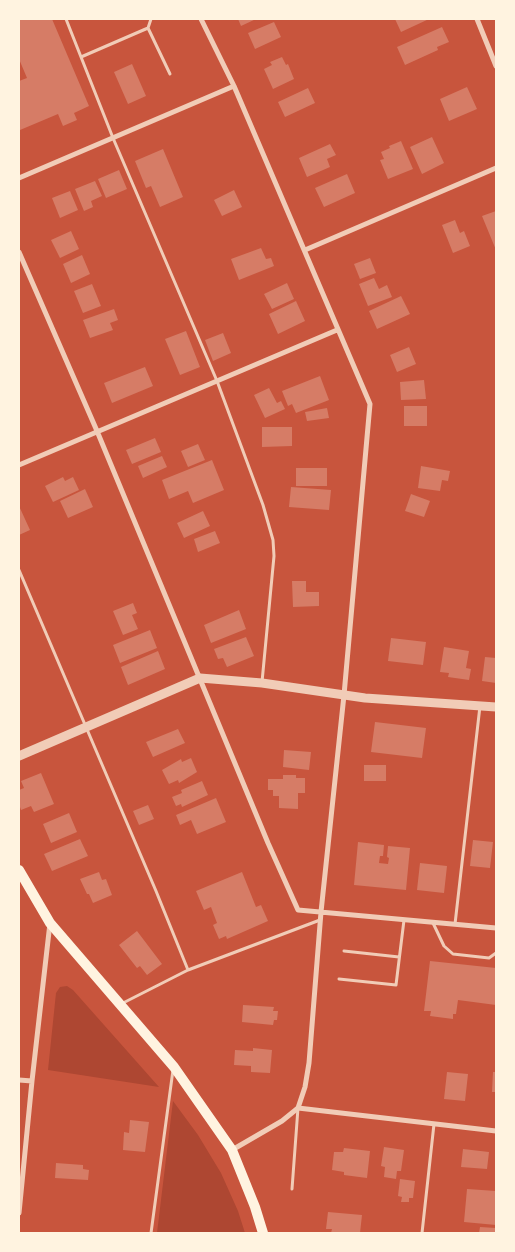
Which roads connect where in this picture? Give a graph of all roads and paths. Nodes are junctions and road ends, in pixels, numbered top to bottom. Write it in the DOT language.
graph roads {
  1 [pos="66,19"];
  2 [pos="151,19"];
  3 [pos="201,19"];
  4 [pos="477,19"];
  5 [pos="148,28"];
  6 [pos="81,57"];
  7 [pos="496,66"];
  8 [pos="170,74"];
  9 [pos="234,86"];
  10 [pos="113,138"];
  11 [pos="496,168"];
  12 [pos="19,178"];
  13 [pos="305,250"];
  14 [pos="19,252"];
  15 [pos="337,330"];
  16 [pos="217,381"];
  17 [pos="97,431"];
  18 [pos="19,465"];
  19 [pos="19,570"];
  20 [pos="200,678"];
  21 [pos="262,683"];
  22 [pos="344,694"];
  23 [pos="480,705"];
  24 [pos="496,707"];
  25 [pos="85,727"];
  26 [pos="19,756"];
  27 [pos="19,870"];
  28 [pos="321,912"];
  29 [pos="404,919"];
  30 [pos="321,920"];
  31 [pos="433,922"];
  32 [pos="50,923"];
  33 [pos="455,924"];
  34 [pos="496,928"];
  35 [pos="344,951"];
  36 [pos="496,953"];
  37 [pos="399,957"];
  38 [pos="188,970"];
  39 [pos="339,979"];
  40 [pos="120,1005"];
  41 [pos="174,1067"];
  42 [pos="19,1080"];
  43 [pos="32,1081"];
  44 [pos="298,1108"];
  45 [pos="434,1124"];
  46 [pos="496,1131"];
  47 [pos="232,1150"];
  48 [pos="292,1189"];
  49 [pos="19,1213"];
  50 [pos="151,1233"];
  51 [pos="263,1233"];
  52 [pos="422,1233"];
  1 -- 6 [label="lane"];
  2 -- 5 [label="lane"];
  3 -- 9 [label="street"];
  4 -- 7 [label="street"];
  5 -- 6 [label="lane"];
  5 -- 8 [label="lane"];
  6 -- 10 [label="lane"];
  9 -- 10 [label="street"];
  9 -- 13 [label="street"];
  10 -- 12 [label="street"];
  10 -- 16 [label="lane"];
  11 -- 13 [label="street"];
  13 -- 15 [label="street"];
  14 -- 17 [label="street"];
  15 -- 16 [label="street"];
  15 -- 22 [label="street"];
  16 -- 17 [label="street"];
  16 -- 21 [label="lane"];
  17 -- 18 [label="street"];
  17 -- 20 [label="street"];
  19 -- 25 [label="lane"];
  20 -- 21 [label="street"];
  20 -- 25 [label="street"];
  20 -- 28 [label="street"];
  21 -- 22 [label="street"];
  22 -- 23 [label="street"];
  22 -- 28 [label="street"];
  23 -- 24 [label="street"];
  23 -- 33 [label="lane"];
  25 -- 26 [label="street"];
  25 -- 38 [label="lane"];
  27 -- 32 [label="main road"];
  28 -- 29 [label="street"];
  28 -- 30 [label="street"];
  29 -- 31 [label="street"];
  29 -- 37 [label="lane"];
  30 -- 38 [label="lane"];
  30 -- 44 [label="street"];
  31 -- 33 [label="street"];
  31 -- 36 [label="lane"];
  32 -- 40 [label="main road"];
  32 -- 43 [label="street"];
  33 -- 34 [label="street"];
  35 -- 37 [label="lane"];
  37 -- 39 [label="lane"];
  38 -- 40 [label="lane"];
  40 -- 41 [label="main road"];
  41 -- 47 [label="main road"];
  41 -- 50 [label="lane"];
  42 -- 43 [label="street"];
  43 -- 49 [label="street"];
  44 -- 45 [label="street"];
  44 -- 47 [label="street"];
  44 -- 48 [label="lane"];
  45 -- 46 [label="street"];
  45 -- 52 [label="lane"];
  47 -- 51 [label="main road"];
}
